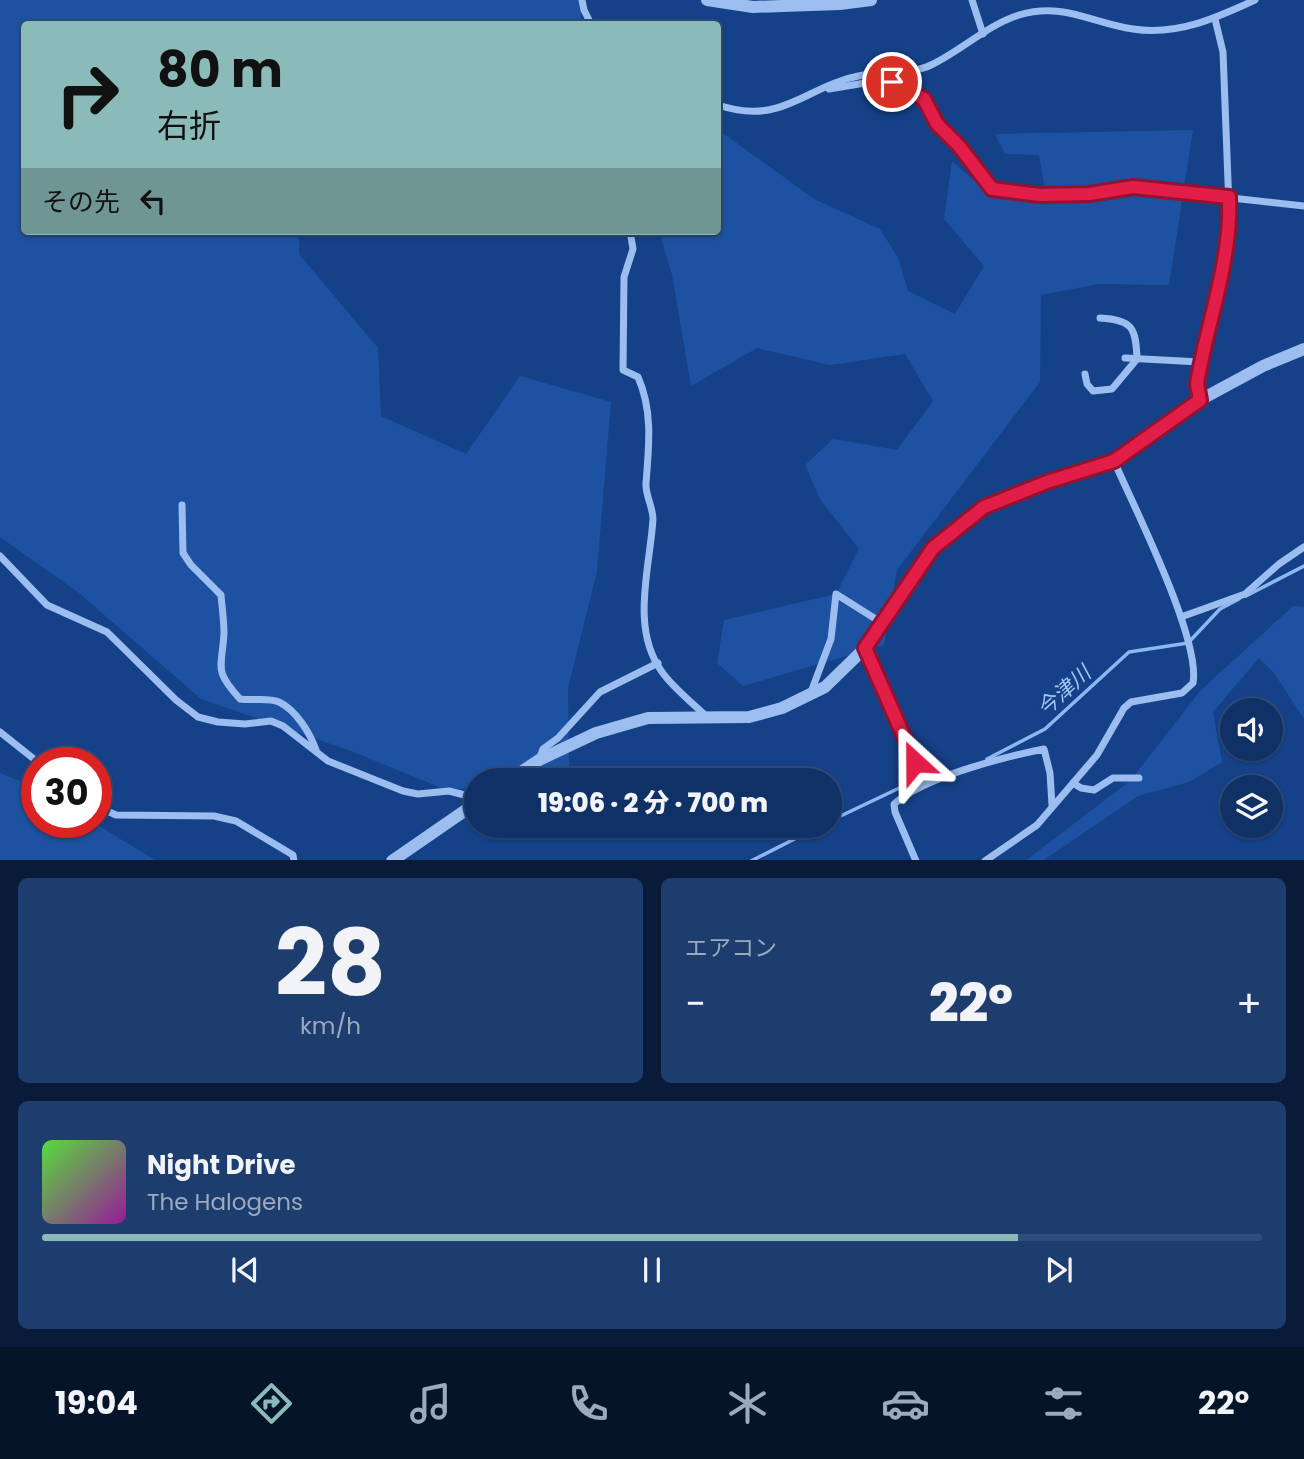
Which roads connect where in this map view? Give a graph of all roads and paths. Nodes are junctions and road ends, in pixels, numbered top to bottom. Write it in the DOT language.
graph roads {
  1 [pos="582,0"];
  2 [pos="707,0"];
  3 [pos="871,0"];
  4 [pos="972,0"];
  5 [pos="1255,0"];
  6 [pos="1215,19"];
  7 [pos="590,21"];
  8 [pos="982,34"];
  9 [pos="821,90"];
  10 [pos="721,105"];
  11 [pos="1229,197"];
  12 [pos="1304,206"];
  13 [pos="631,235"];
  14 [pos="1100,318"];
  15 [pos="1304,349"];
  16 [pos="1125,358"];
  17 [pos="1137,359"];
  18 [pos="1200,362"];
  19 [pos="1085,374"];
  20 [pos="1200,400"];
  21 [pos="1114,461"];
  22 [pos="182,505"];
  23 [pos="1304,547"];
  24 [pos="0,556"];
  25 [pos="1181,617"];
  26 [pos="882,623"];
  27 [pos="865,648"];
  28 [pos="658,663"];
  29 [pos="810,694"];
  30 [pos="708,718"];
  31 [pos="0,732"];
  32 [pos="21,749"];
  33 [pos="316,750"];
  34 [pos="539,760"];
  35 [pos="527,768"];
  36 [pos="1139,778"];
  37 [pos="1073,783"];
  38 [pos="925,784"];
  39 [pos="464,797"];
  40 [pos="1052,805"];
  41 [pos="464,809"];
  42 [pos="112,813"];
  43 [pos="294,860"];
  44 [pos="392,860"];
  45 [pos="916,860"];
  46 [pos="985,860"];
  1 -- 7 [label="street"];
  2 -- 3 [label="street"];
  4 -- 8 [label="street"];
  5 -- 6 [label="street"];
  6 -- 8 [label="street"];
  6 -- 11 [label="street"];
  8 -- 9 [label="street"];
  9 -- 10 [label="street"];
  9 -- 11 [label="street"];
  11 -- 12 [label="street"];
  11 -- 18 [label="street"];
  13 -- 28 [label="street"];
  14 -- 17 [label="street"];
  15 -- 20 [label="street"];
  16 -- 17 [label="street"];
  17 -- 18 [label="street"];
  17 -- 19 [label="street"];
  18 -- 20 [label="street"];
  20 -- 21 [label="street"];
  21 -- 25 [label="street"];
  21 -- 26 [label="street"];
  22 -- 33 [label="street"];
  23 -- 25 [label="street"];
  24 -- 33 [label="street"];
  25 -- 37 [label="street"];
  26 -- 27 [label="street"];
  26 -- 29 [label="street"];
  27 -- 29 [label="street"];
  27 -- 38 [label="street"];
  28 -- 30 [label="street"];
  28 -- 34 [label="street"];
  29 -- 30 [label="street"];
  30 -- 34 [label="street"];
  31 -- 32 [label="street"];
  33 -- 39 [label="street"];
  34 -- 35 [label="street"];
  36 -- 37 [label="street"];
  37 -- 40 [label="street"];
  38 -- 40 [label="street"];
  38 -- 45 [label="street"];
  40 -- 46 [label="street"];
  41 -- 44 [label="street"];
  42 -- 43 [label="street"];
}
